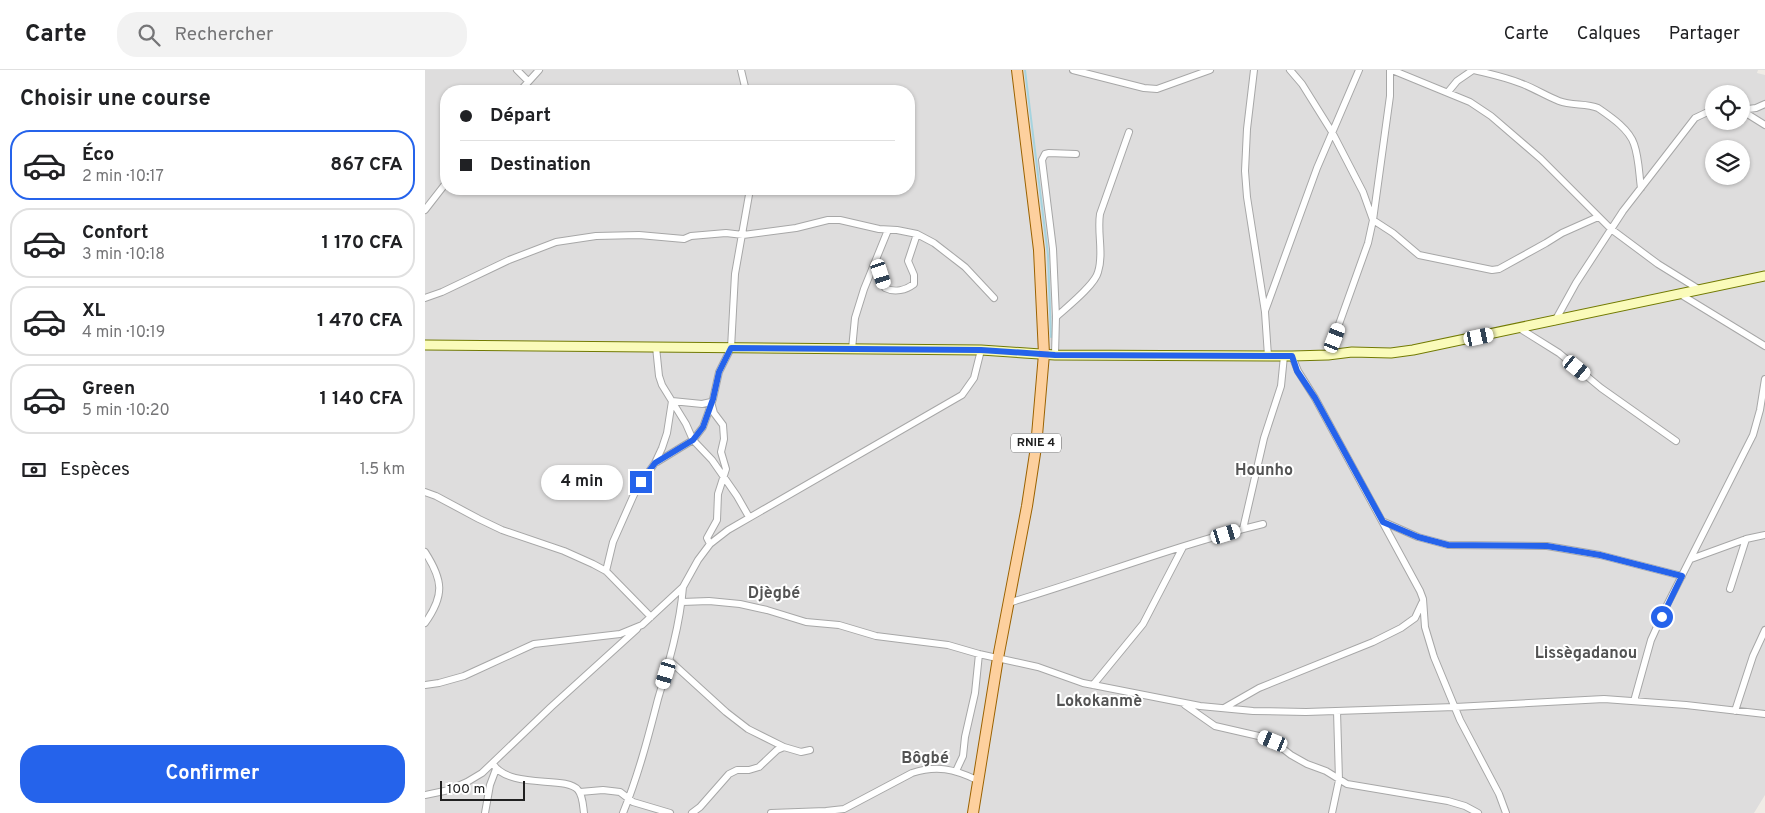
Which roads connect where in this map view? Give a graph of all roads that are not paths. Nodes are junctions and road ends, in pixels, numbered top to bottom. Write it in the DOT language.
graph roads {
  1 [pos="517,70"];
  2 [pos="539,70"];
  3 [pos="741,70"];
  4 [pos="1017,70"];
  5 [pos="1073,70"];
  6 [pos="1210,70"];
  7 [pos="1254,70"];
  8 [pos="1290,70"];
  9 [pos="1359,70"];
  10 [pos="1391,70"];
  11 [pos="1473,70"];
  12 [pos="528,81"];
  13 [pos="524,85"];
  14 [pos="745,85"];
  15 [pos="1448,92"];
  16 [pos="1765,104"];
  17 [pos="1750,109"];
  18 [pos="1705,113"];
  19 [pos="1750,115"];
  20 [pos="1765,124"];
  21 [pos="1129,132"];
  22 [pos="1332,132"];
  23 [pos="1076,154"];
  24 [pos="1641,188"];
  25 [pos="440,191"];
  26 [pos="749,195"];
  27 [pos="425,210"];
  28 [pos="1598,217"];
  29 [pos="1373,220"];
  30 [pos="1611,229"];
  31 [pos="888,230"];
  32 [pos="917,234"];
  33 [pos="743,235"];
  34 [pos="1047,249"];
  35 [pos="873,271"];
  36 [pos="1765,276"];
  37 [pos="1700,290"];
  38 [pos="1680,294"];
  39 [pos="425,298"];
  40 [pos="994,298"];
  41 [pos="1265,312"];
  42 [pos="1056,317"];
  43 [pos="1555,321"];
  44 [pos="1519,328"];
  45 [pos="425,345"];
  46 [pos="657,346"];
  47 [pos="1765,346"];
  48 [pos="731,348"];
  49 [pos="852,349"];
  50 [pos="981,350"];
  51 [pos="1044,354"];
  52 [pos="1055,355"];
  53 [pos="1328,355"];
  54 [pos="1268,356"];
  55 [pos="1288,356"];
  56 [pos="1765,380"];
  57 [pos="672,401"];
  58 [pos="711,405"];
  59 [pos="693,440"];
  60 [pos="1676,441"];
  61 [pos="721,452"];
  62 [pos="712,460"];
  63 [pos="655,463"];
  64 [pos="723,478"];
  65 [pos="425,492"];
  66 [pos="749,517"];
  67 [pos="1383,522"];
  68 [pos="1263,524"];
  69 [pos="1243,529"];
  70 [pos="1765,535"];
  71 [pos="1746,539"];
  72 [pos="711,544"];
  73 [pos="1183,547"];
  74 [pos="425,552"];
  75 [pos="1691,559"];
  76 [pos="606,571"];
  77 [pos="1682,576"];
  78 [pos="683,587"];
  79 [pos="1730,589"];
  80 [pos="1423,599"];
  81 [pos="682,602"];
  82 [pos="1008,603"];
  83 [pos="651,616"];
  84 [pos="425,623"];
  85 [pos="641,625"];
  86 [pos="1765,630"];
  87 [pos="979,654"];
  88 [pos="998,658"];
  89 [pos="670,661"];
  90 [pos="425,685"];
  91 [pos="1093,685"];
  92 [pos="1634,701"];
  93 [pos="1182,703"];
  94 [pos="1455,707"];
  95 [pos="1224,708"];
  96 [pos="1337,711"];
  97 [pos="1735,711"];
  98 [pos="1765,714"];
  99 [pos="784,747"];
  100 [pos="811,750"];
  101 [pos="495,766"];
  102 [pos="956,770"];
  103 [pos="977,780"];
  104 [pos="1339,780"];
  105 [pos="580,792"];
  106 [pos="425,795"];
  107 [pos="629,799"];
  108 [pos="838,812"];
  109 [pos="485,813"];
  110 [pos="584,813"];
  111 [pos="623,813"];
  112 [pos="670,813"];
  113 [pos="692,813"];
  114 [pos="771,813"];
  115 [pos="973,813"];
  116 [pos="1332,813"];
  117 [pos="1478,813"];
  118 [pos="1506,813"];
  1 -- 12 [label="street"];
  2 -- 12 [label="street"];
  3 -- 14 [label="street"];
  4 -- 34 [label="main road, RNIE 4"];
  5 -- 6 [label="street"];
  7 -- 41 [label="street"];
  8 -- 22 [label="street"];
  9 -- 22 [label="street"];
  10 -- 15 [label="street"];
  10 -- 29 [label="street"];
  11 -- 15 [label="street"];
  11 -- 24 [label="street"];
  12 -- 13 [label="street"];
  15 -- 28 [label="street"];
  16 -- 17 [label="street"];
  18 -- 24 [label="street"];
  19 -- 20 [label="street"];
  21 -- 42 [label="street"];
  22 -- 29 [label="street"];
  22 -- 41 [label="street"];
  23 -- 34 [label="street"];
  24 -- 30 [label="street"];
  25 -- 27 [label="street"];
  26 -- 33 [label="street"];
  28 -- 29 [label="street"];
  28 -- 30 [label="street"];
  29 -- 53 [label="street"];
  30 -- 37 [label="street"];
  30 -- 43 [label="street"];
  31 -- 32 [label="street"];
  31 -- 33 [label="street"];
  31 -- 35 [label="street"];
  32 -- 35 [label="street"];
  32 -- 40 [label="street"];
  33 -- 39 [label="street"];
  33 -- 48 [label="street"];
  34 -- 42 [label="street"];
  34 -- 51 [label="main road, RNIE 4"];
  35 -- 49 [label="street"];
  36 -- 37 [label="street"];
  37 -- 38 [label="street"];
  38 -- 43 [label="street"];
  38 -- 47 [label="street"];
  41 -- 54 [label="street"];
  42 -- 52 [label="street"];
  43 -- 44 [label="street"];
  44 -- 53 [label="street"];
  44 -- 60 [label="street"];
  45 -- 46 [label="street"];
  46 -- 48 [label="street"];
  46 -- 57 [label="street"];
  48 -- 49 [label="street"];
  48 -- 58 [label="street"];
  49 -- 50 [label="street"];
  50 -- 51 [label="street"];
  50 -- 66 [label="street"];
  51 -- 52 [label="street"];
  51 -- 82 [label="main road, RNIE 4"];
  52 -- 54 [label="street"];
  53 -- 55 [label="street"];
  54 -- 55 [label="street"];
  55 -- 67 [label="street"];
  55 -- 69 [label="street"];
  56 -- 75 [label="street"];
  57 -- 58 [label="street"];
  57 -- 59 [label="street"];
  57 -- 63 [label="street"];
  58 -- 59 [label="street"];
  58 -- 61 [label="street"];
  59 -- 62 [label="street"];
  59 -- 63 [label="street"];
  61 -- 62 [label="street"];
  61 -- 64 [label="street"];
  62 -- 64 [label="street"];
  63 -- 76 [label="street"];
  64 -- 66 [label="street"];
  64 -- 72 [label="street"];
  65 -- 76 [label="street"];
  66 -- 72 [label="street"];
  67 -- 77 [label="street"];
  67 -- 80 [label="street"];
  68 -- 69 [label="street"];
  69 -- 73 [label="street"];
  70 -- 71 [label="street"];
  71 -- 75 [label="street"];
  71 -- 79 [label="street"];
  72 -- 78 [label="street"];
  73 -- 82 [label="street"];
  73 -- 91 [label="street"];
  74 -- 84 [label="street"];
  75 -- 77 [label="street"];
  76 -- 83 [label="street"];
  77 -- 92 [label="street"];
  78 -- 81 [label="street"];
  78 -- 83 [label="street"];
  80 -- 94 [label="street"];
  80 -- 95 [label="street"];
  81 -- 87 [label="street"];
  81 -- 89 [label="street"];
  82 -- 88 [label="main road, RNIE 4"];
  83 -- 85 [label="street"];
  85 -- 90 [label="street"];
  85 -- 101 [label="street"];
  86 -- 97 [label="street"];
  87 -- 88 [label="street"];
  87 -- 102 [label="street"];
  88 -- 91 [label="street"];
  88 -- 103 [label="main road, RNIE 4"];
  89 -- 99 [label="street"];
  89 -- 107 [label="street"];
  91 -- 93 [label="street"];
  92 -- 94 [label="street"];
  92 -- 97 [label="street"];
  93 -- 95 [label="street"];
  93 -- 104 [label="street"];
  94 -- 96 [label="street"];
  94 -- 118 [label="street"];
  95 -- 96 [label="street"];
  96 -- 104 [label="street"];
  97 -- 98 [label="street"];
  99 -- 100 [label="street"];
  99 -- 113 [label="street"];
  101 -- 105 [label="street"];
  101 -- 106 [label="street"];
  101 -- 109 [label="street"];
  102 -- 103 [label="street"];
  102 -- 108 [label="street"];
  103 -- 115 [label="main road, RNIE 4"];
  104 -- 116 [label="street"];
  104 -- 117 [label="street"];
  105 -- 107 [label="street"];
  105 -- 110 [label="street"];
  107 -- 111 [label="street"];
  107 -- 112 [label="street"];
  108 -- 114 [label="street"];
}
